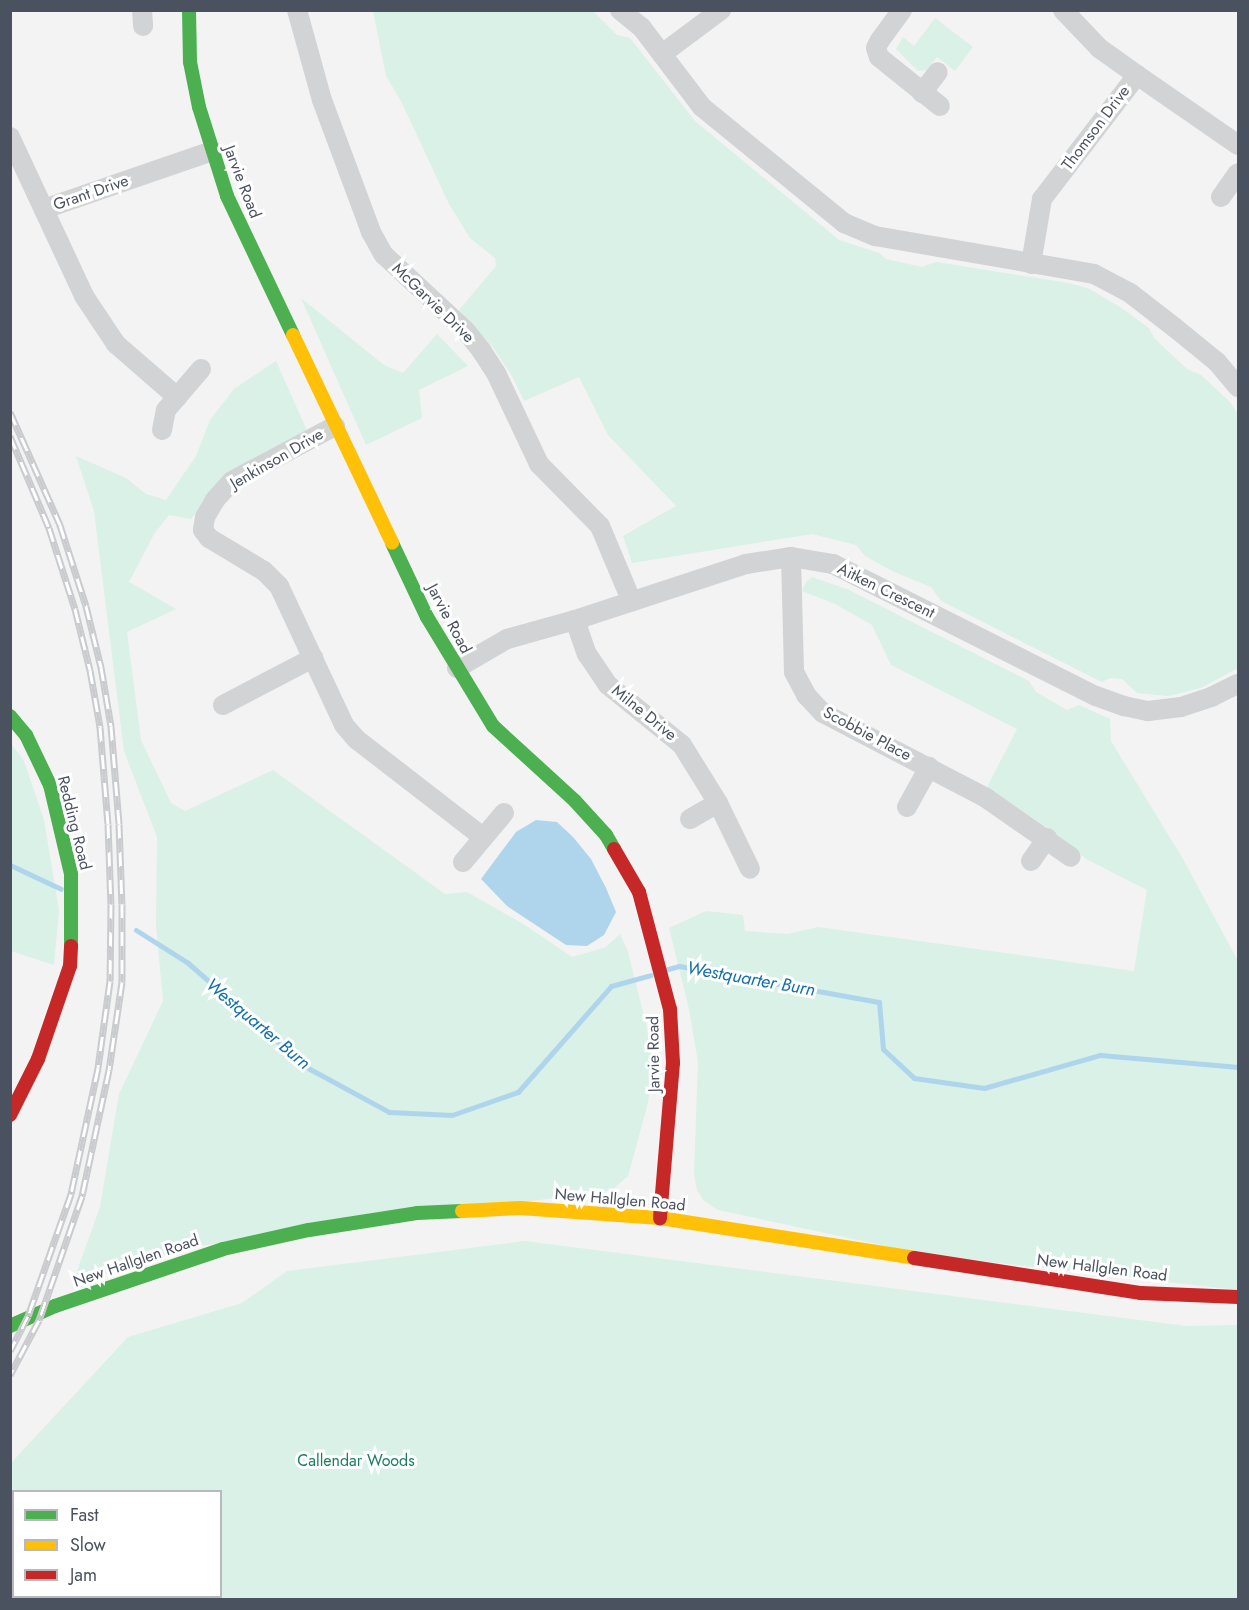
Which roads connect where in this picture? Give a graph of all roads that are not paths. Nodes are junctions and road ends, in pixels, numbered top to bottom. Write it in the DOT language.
graph roads {
  1 [pos="189,10"];
  2 [pos="297,10"];
  3 [pos="620,10"];
  4 [pos="721,10"];
  5 [pos="902,10"];
  6 [pos="1063,10"];
  7 [pos="662,54"];
  8 [pos="938,72"];
  9 [pos="1137,75"];
  10 [pos="922,93"];
  11 [pos="940,106"];
  12 [pos="10,137"];
  13 [pos="1239,145"];
  14 [pos="212,151"];
  15 [pos="1239,173"];
  16 [pos="1221,197"];
  17 [pos="44,208"];
  18 [pos="1031,264"];
  19 [pos="201,369"];
  20 [pos="1239,387"];
  21 [pos="177,397"];
  22 [pos="335,426"];
  23 [pos="162,430"];
  24 [pos="791,556"];
  25 [pos="632,602"];
  26 [pos="575,620"];
  27 [pos="313,657"];
  28 [pos="457,668"];
  29 [pos="1239,684"];
  30 [pos="223,705"];
  31 [pos="10,716"];
  32 [pos="929,767"];
  33 [pos="718,803"];
  34 [pos="907,807"];
  35 [pos="504,813"];
  36 [pos="690,819"];
  37 [pos="483,837"];
  38 [pos="1047,838"];
  39 [pos="1071,857"];
  40 [pos="1030,861"];
  41 [pos="463,862"];
  42 [pos="750,869"];
  43 [pos="10,1115"];
  44 [pos="660,1218"];
  45 [pos="1239,1297"];
  46 [pos="10,1326"];
  1 -- 14 [label="street, Jarvie Road"];
  2 -- 25 [label="street, McGarvie Drive"];
  3 -- 7 [label="street"];
  4 -- 7 [label="street"];
  5 -- 10 [label="street"];
  6 -- 9 [label="street"];
  7 -- 18 [label="street"];
  8 -- 10 [label="street"];
  9 -- 13 [label="street, Thomson Drive"];
  9 -- 18 [label="street, Thomson Drive"];
  10 -- 11 [label="street"];
  12 -- 17 [label="street, Grant Drive"];
  14 -- 17 [label="street, Grant Drive"];
  14 -- 22 [label="street, Jarvie Road"];
  15 -- 16 [label="street"];
  17 -- 21 [label="street"];
  18 -- 20 [label="street"];
  19 -- 21 [label="street"];
  21 -- 23 [label="street"];
  22 -- 27 [label="street, Jenkinson Drive"];
  22 -- 28 [label="street, Jarvie Road"];
  24 -- 25 [label="street, Aitken Crescent"];
  24 -- 29 [label="street, Aitken Crescent"];
  24 -- 32 [label="street, Scobbie Place"];
  25 -- 26 [label="street, Aitken Crescent"];
  26 -- 28 [label="street, Aitken Crescent"];
  26 -- 33 [label="street, Milne Drive"];
  27 -- 30 [label="street"];
  27 -- 37 [label="street, Jenkinson Drive"];
  28 -- 44 [label="street, Jarvie Road"];
  31 -- 43 [label="street, Redding Road"];
  32 -- 34 [label="street, Scobbie Place"];
  32 -- 38 [label="street, Scobbie Place"];
  33 -- 36 [label="street"];
  33 -- 42 [label="street, Milne Drive"];
  35 -- 37 [label="street"];
  37 -- 41 [label="street"];
  38 -- 39 [label="street, Scobbie Place"];
  38 -- 40 [label="street"];
  44 -- 45 [label="street, New Hallglen Road"];
  44 -- 46 [label="street, New Hallglen Road"];
}
